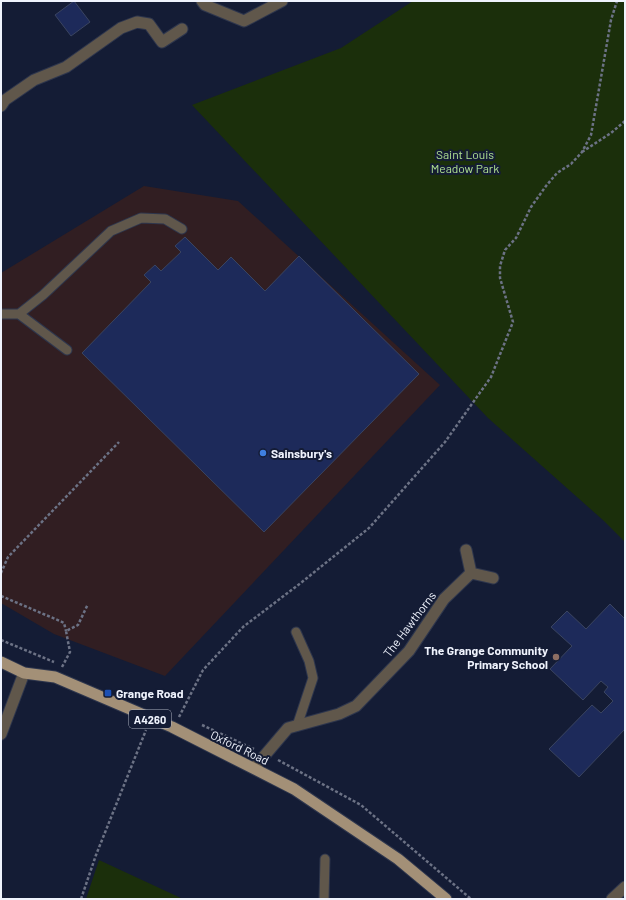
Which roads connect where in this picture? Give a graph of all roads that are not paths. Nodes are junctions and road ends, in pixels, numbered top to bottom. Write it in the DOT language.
graph roads {
  1 [pos="202,1"];
  2 [pos="282,1"];
  3 [pos="182,29"];
  4 [pos="1,106"];
  5 [pos="182,228"];
  6 [pos="1,314"];
  7 [pos="19,314"];
  8 [pos="67,350"];
  9 [pos="466,550"];
  10 [pos="471,573"];
  11 [pos="493,578"];
  12 [pos="296,632"];
  13 [pos="1,662"];
  14 [pos="24,673"];
  15 [pos="297,726"];
  16 [pos="1,734"];
  17 [pos="254,768"];
  18 [pos="325,859"];
  19 [pos="625,887"];
  20 [pos="324,899"];
  21 [pos="446,899"];
  22 [pos="612,899"];
  1 -- 2 [label="street"];
  3 -- 4 [label="street"];
  5 -- 7 [label="lane"];
  6 -- 7 [label="lane"];
  7 -- 8 [label="lane"];
  9 -- 10 [label="street"];
  10 -- 11 [label="street"];
  10 -- 15 [label="street, The Hawthorns"];
  12 -- 15 [label="lane"];
  13 -- 14 [label="main road, Oxford Road / A4260"];
  14 -- 16 [label="street"];
  14 -- 17 [label="main road, Oxford Road / A4260"];
  15 -- 17 [label="street, The Hawthorns"];
  17 -- 21 [label="main road, Oxford Road / A4260"];
  18 -- 20 [label="lane"];
  19 -- 22 [label="street"];
}
